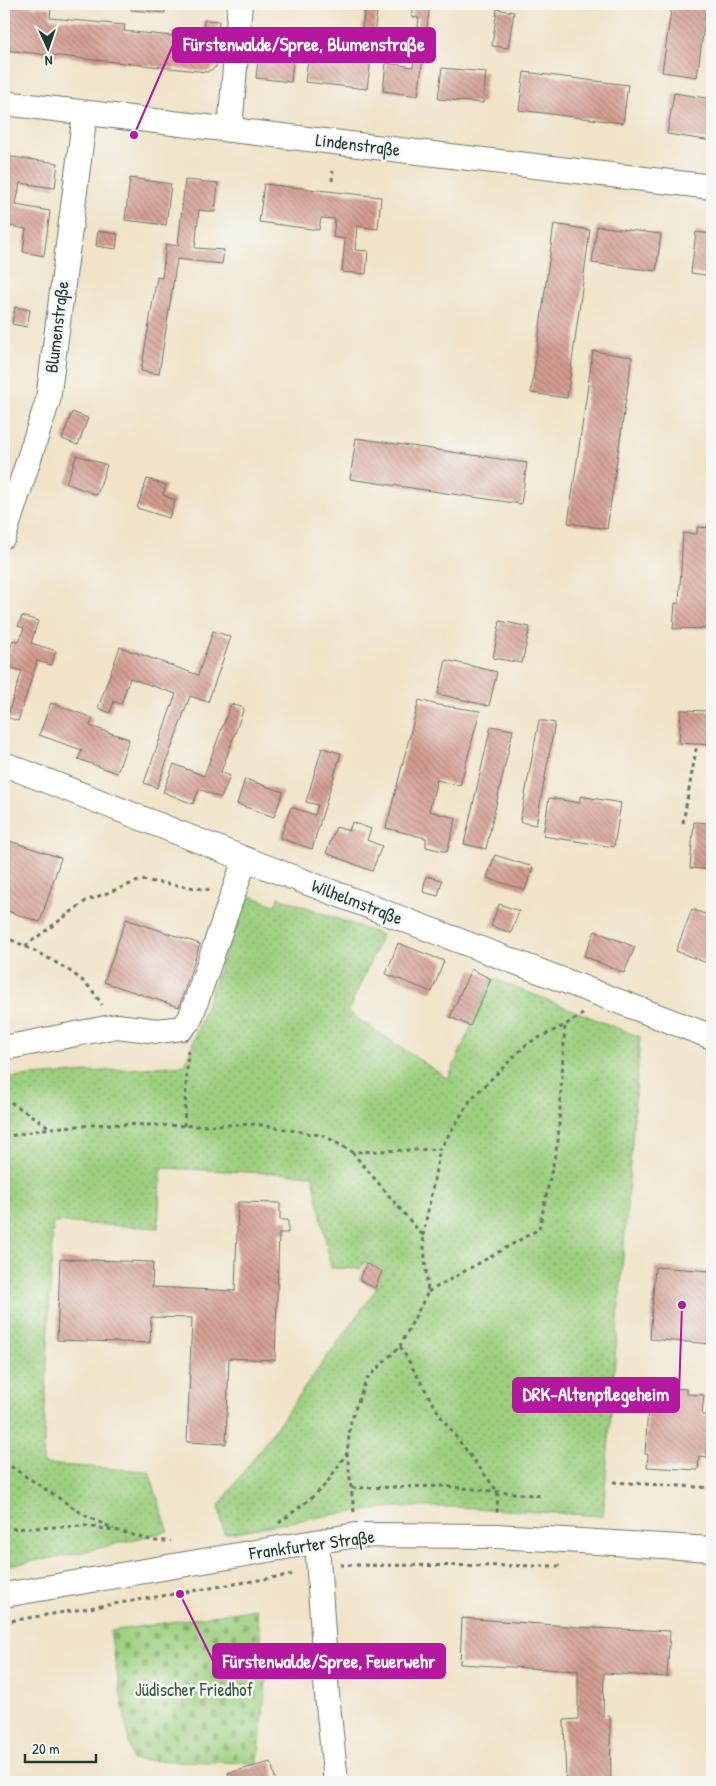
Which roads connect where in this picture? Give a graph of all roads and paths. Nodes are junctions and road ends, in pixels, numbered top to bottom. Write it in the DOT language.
graph roads {
  1 [pos="240,4"];
  2 [pos="4,103"];
  3 [pos="85,113"];
  4 [pos="230,130"];
  5 [pos="333,171"];
  6 [pos="332,181"];
  7 [pos="712,187"];
  8 [pos="4,536"];
  9 [pos="697,744"];
  10 [pos="4,764"];
  11 [pos="683,823"];
  12 [pos="245,860"];
  13 [pos="231,899"];
  14 [pos="4,937"];
  15 [pos="25,946"];
  16 [pos="602,995"];
  17 [pos="190,1019"];
  18 [pos="565,1025"];
  19 [pos="117,1026"];
  20 [pos="712,1037"];
  21 [pos="4,1048"];
  22 [pos="4,1098"];
  23 [pos="4,1105"];
  24 [pos="184,1126"];
  25 [pos="50,1128"];
  26 [pos="4,1137"];
  27 [pos="440,1149"];
  28 [pos="352,1152"];
  29 [pos="423,1236"];
  30 [pos="428,1292"];
  31 [pos="400,1346"];
  32 [pos="347,1453"];
  33 [pos="4,1462"];
  34 [pos="613,1482"];
  35 [pos="352,1488"];
  36 [pos="712,1488"];
  37 [pos="498,1492"];
  38 [pos="542,1496"];
  39 [pos="279,1523"];
  40 [pos="4,1529"];
  41 [pos="119,1531"];
  42 [pos="356,1535"];
  43 [pos="497,1536"];
  44 [pos="180,1541"];
  45 [pos="318,1542"];
  46 [pos="712,1549"];
  47 [pos="319,1566"];
  48 [pos="569,1566"];
  49 [pos="295,1574"];
  50 [pos="4,1595"];
  51 [pos="4,1622"];
  52 [pos="336,1782"];
  1 -- 4 [label="street"];
  2 -- 3 [label="street, Lindenstraße"];
  3 -- 4 [label="street, Lindenstraße"];
  3 -- 8 [label="street, Blumenstraße"];
  4 -- 7 [label="street, Lindenstraße"];
  5 -- 6 [label="path"];
  9 -- 11 [label="path"];
  10 -- 12 [label="street, Wilhelmstraße"];
  12 -- 13 [label="street"];
  12 -- 16 [label="street, Wilhelmstraße"];
  13 -- 15 [label="path"];
  13 -- 17 [label="street"];
  14 -- 15 [label="path"];
  15 -- 19 [label="path"];
  16 -- 18 [label="path"];
  16 -- 20 [label="street, Wilhelmstraße"];
  17 -- 19 [label="street"];
  17 -- 24 [label="path"];
  18 -- 27 [label="path"];
  18 -- 30 [label="path"];
  19 -- 21 [label="street"];
  22 -- 23 [label="path"];
  22 -- 25 [label="path"];
  24 -- 25 [label="path"];
  24 -- 28 [label="path"];
  25 -- 26 [label="path"];
  27 -- 28 [label="path"];
  27 -- 29 [label="path"];
  28 -- 29 [label="path"];
  29 -- 30 [label="path"];
  30 -- 31 [label="path"];
  31 -- 32 [label="path"];
  31 -- 37 [label="path"];
  32 -- 35 [label="path"];
  32 -- 39 [label="path"];
  33 -- 41 [label="path"];
  34 -- 36 [label="path"];
  35 -- 37 [label="path"];
  35 -- 42 [label="path"];
  37 -- 38 [label="path"];
  37 -- 43 [label="path"];
  40 -- 41 [label="path"];
  41 -- 44 [label="path"];
  42 -- 43 [label="street, Frankfurter Straße"];
  42 -- 45 [label="street, Frankfurter Straße"];
  43 -- 46 [label="street, Frankfurter Straße"];
  45 -- 47 [label="street"];
  45 -- 50 [label="street, Frankfurter Straße"];
  47 -- 48 [label="path"];
  47 -- 52 [label="street"];
  49 -- 51 [label="path"];
}
